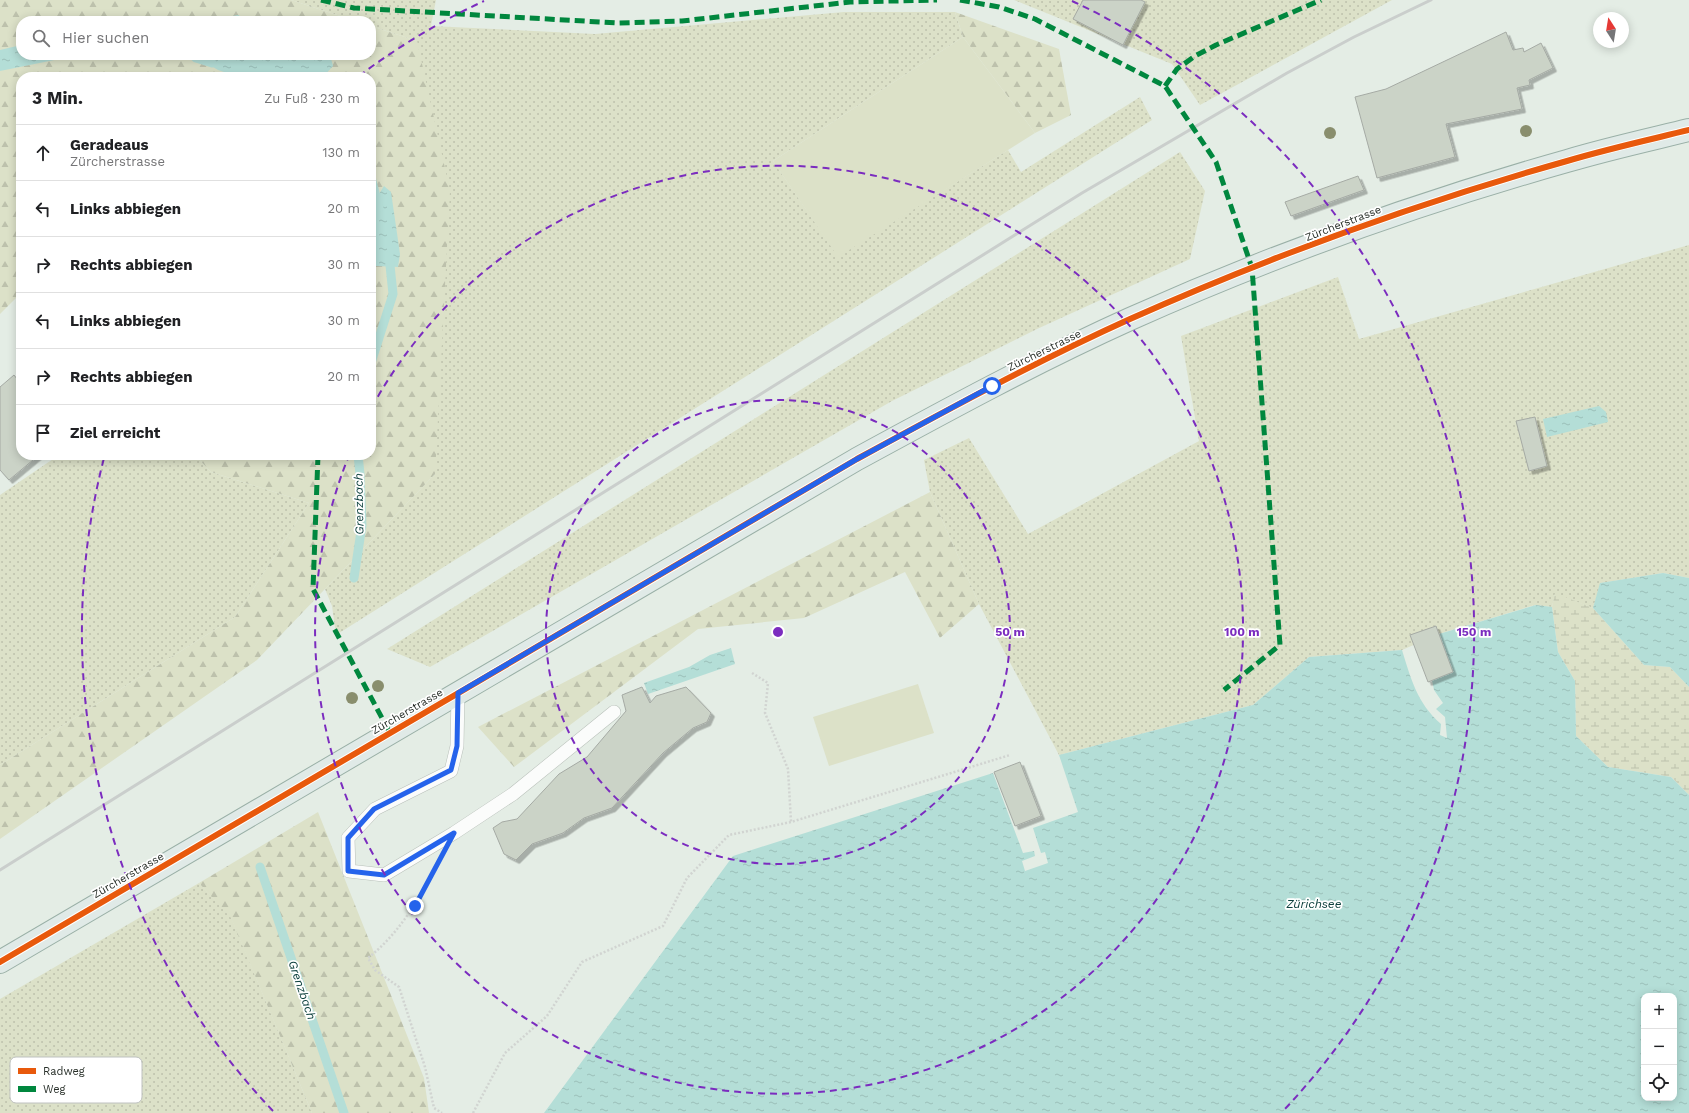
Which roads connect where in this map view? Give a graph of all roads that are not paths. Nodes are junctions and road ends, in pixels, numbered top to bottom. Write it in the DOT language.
graph roads {
  1 [pos="1689,130"];
  2 [pos="458,693"];
  3 [pos="614,712"];
  4 [pos="0,962"];
  1 -- 2 [label="main road, Zürcherstrasse"];
  2 -- 3 [label="lane"];
  2 -- 4 [label="main road, Zürcherstrasse"];
}
